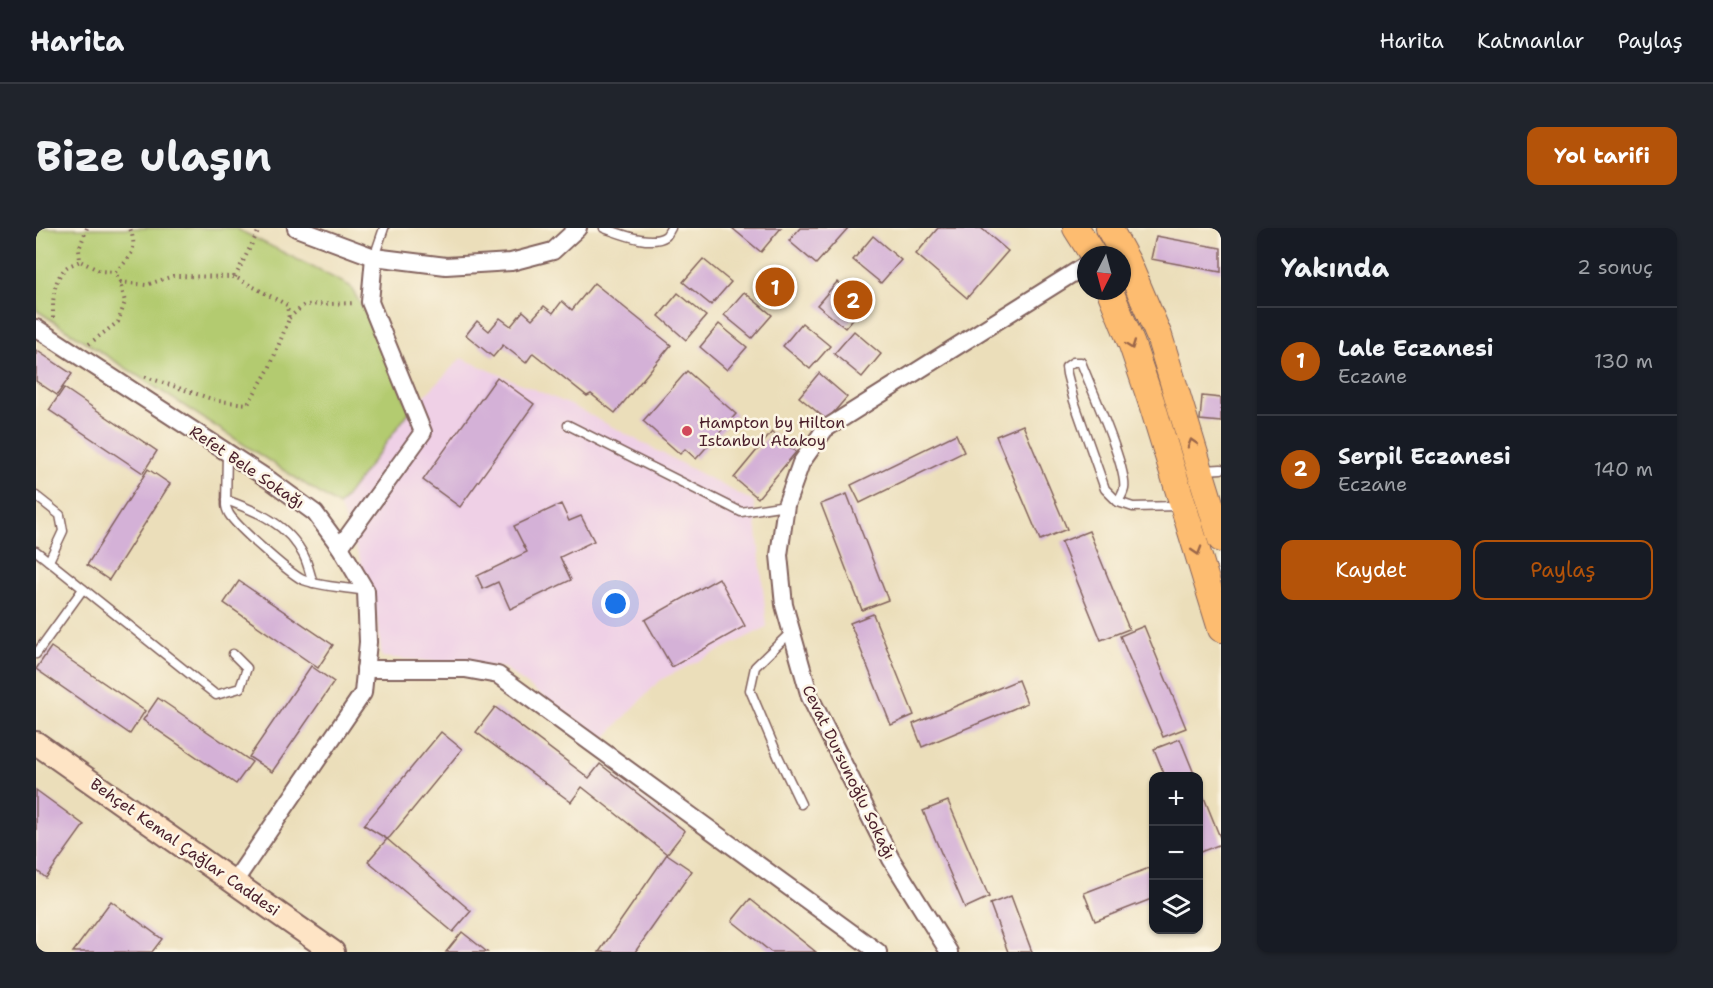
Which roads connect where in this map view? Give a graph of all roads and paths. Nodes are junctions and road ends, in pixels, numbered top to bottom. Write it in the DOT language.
graph roads {
  1 [pos="87,228"];
  2 [pos="130,228"];
  3 [pos="260,228"];
  4 [pos="296,228"];
  5 [pos="384,228"];
  6 [pos="578,228"];
  7 [pos="604,228"];
  8 [pos="671,228"];
  9 [pos="1076,228"];
  10 [pos="1108,228"];
  11 [pos="629,232"];
  12 [pos="1087,246"];
  13 [pos="374,257"];
  14 [pos="80,261"];
  15 [pos="1077,270"];
  16 [pos="114,272"];
  17 [pos="235,277"];
  18 [pos="120,282"];
  19 [pos="1114,300"];
  20 [pos="370,302"];
  21 [pos="289,319"];
  22 [pos="36,328"];
  23 [pos="54,340"];
  24 [pos="77,354"];
  25 [pos="142,375"];
  26 [pos="568,425"];
  27 [pos="227,452"];
  28 [pos="1210,470"];
  29 [pos="36,496"];
  30 [pos="226,500"];
  31 [pos="1118,502"];
  32 [pos="786,505"];
  33 [pos="1184,506"];
  34 [pos="1221,539"];
  35 [pos="339,547"];
  36 [pos="36,551"];
  37 [pos="49,561"];
  38 [pos="313,583"];
  39 [pos="83,588"];
  40 [pos="366,591"];
  41 [pos="1221,629"];
  42 [pos="792,632"];
  43 [pos="36,654"];
  44 [pos="233,654"];
  45 [pos="365,669"];
  46 [pos="36,743"];
  47 [pos="801,804"];
  48 [pos="234,882"];
  49 [pos="333,952"];
  50 [pos="878,952"];
  51 [pos="949,952"];
  1 -- 14 [label="path"];
  2 -- 16 [label="path"];
  3 -- 17 [label="path"];
  4 -- 13 [label="street"];
  5 -- 13 [label="lane"];
  6 -- 13 [label="street"];
  7 -- 11 [label="lane"];
  8 -- 11 [label="lane"];
  9 -- 12 [label="main road"];
  28 -- 10 [label="main road, one-way"];
  13 -- 20 [label="street"];
  14 -- 16 [label="path"];
  14 -- 23 [label="path"];
  15 -- 32 [label="street, Cevat Dursunoğlu Sokağı"];
  16 -- 18 [label="path"];
  17 -- 18 [label="path"];
  17 -- 21 [label="path"];
  18 -- 24 [label="path"];
  19 -- 33 [label="main road, one-way"];
  20 -- 21 [label="path"];
  20 -- 35 [label="street"];
  21 -- 25 [label="path"];
  22 -- 23 [label="street, Refet Bele Sokağı"];
  23 -- 24 [label="street, Refet Bele Sokağı"];
  24 -- 27 [label="street, Refet Bele Sokağı"];
  26 -- 32 [label="lane"];
  27 -- 30 [label="lane"];
  27 -- 35 [label="street, Refet Bele Sokağı"];
  28 -- 34 [label="main road"];
  29 -- 37 [label="lane"];
  30 -- 38 [label="lane"];
  30 -- 38 [label="lane"];
  31 -- 31 [label="lane"];
  31 -- 33 [label="lane"];
  32 -- 42 [label="street, Cevat Dursunoğlu Sokağı"];
  33 -- 41 [label="main road, one-way"];
  35 -- 40 [label="street, Refet Bele Sokağı"];
  36 -- 37 [label="lane"];
  37 -- 39 [label="lane"];
  38 -- 40 [label="lane"];
  39 -- 43 [label="lane"];
  39 -- 44 [label="lane"];
  40 -- 45 [label="street, Refet Bele Sokağı"];
  42 -- 47 [label="lane"];
  42 -- 51 [label="street, Cevat Dursunoğlu Sokağı"];
  45 -- 48 [label="street, Refet Bele Sokağı"];
  45 -- 50 [label="street"];
  46 -- 48 [label="main road, Behçet Kemal Çağlar Caddesi"];
  48 -- 49 [label="main road, Behçet Kemal Çağlar Caddesi"];
}
